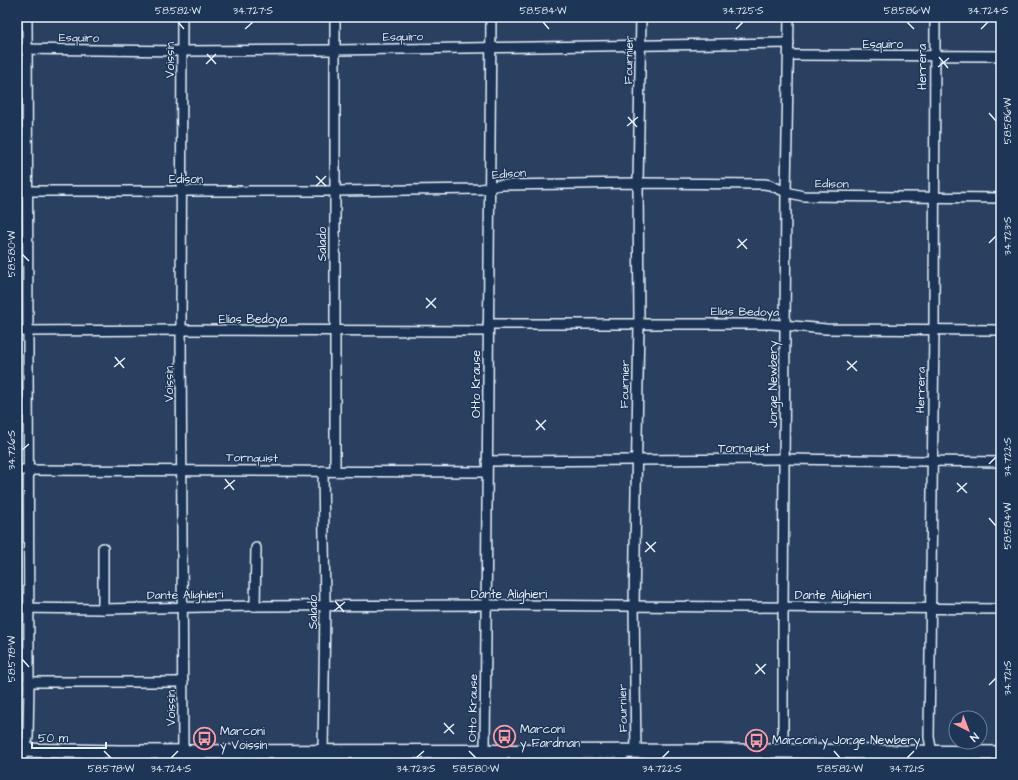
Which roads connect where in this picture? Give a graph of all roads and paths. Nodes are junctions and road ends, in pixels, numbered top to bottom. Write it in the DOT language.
graph roads {
  1 [pos="27,17"];
  2 [pos="182,17"];
  3 [pos="335,17"];
  4 [pos="491,17"];
  5 [pos="641,17"];
  6 [pos="789,17"];
  7 [pos="935,17"];
  8 [pos="789,44"];
  9 [pos="641,45"];
  10 [pos="491,48"];
  11 [pos="22,49"];
  12 [pos="335,50"];
  13 [pos="182,51"];
  14 [pos="790,55"];
  15 [pos="934,56"];
  16 [pos="1001,56"];
  17 [pos="638,183"];
  18 [pos="490,188"];
  19 [pos="17,191"];
  20 [pos="28,191"];
  21 [pos="182,191"];
  22 [pos="335,191"];
  23 [pos="786,192"];
  24 [pos="934,198"];
  25 [pos="1001,198"];
  26 [pos="639,323"];
  27 [pos="785,325"];
  28 [pos="488,328"];
  29 [pos="181,330"];
  30 [pos="934,330"];
  31 [pos="1001,330"];
  32 [pos="17,331"];
  33 [pos="27,331"];
  34 [pos="334,331"];
  35 [pos="784,459"];
  36 [pos="636,460"];
  37 [pos="487,461"];
  38 [pos="932,462"];
  39 [pos="1001,462"];
  40 [pos="17,470"];
  41 [pos="28,470"];
  42 [pos="182,470"];
  43 [pos="323,471"];
  44 [pos="335,471"];
  45 [pos="486,472"];
  46 [pos="102,548"];
  47 [pos="256,548"];
  48 [pos="255,606"];
  49 [pos="325,606"];
  50 [pos="487,606"];
  51 [pos="634,606"];
  52 [pos="183,607"];
  53 [pos="783,607"];
  54 [pos="17,608"];
  55 [pos="29,608"];
  56 [pos="930,608"];
  57 [pos="1001,608"];
  58 [pos="103,609"];
  59 [pos="29,682"];
  60 [pos="184,682"];
  61 [pos="21,750"];
  62 [pos="183,751"];
  63 [pos="485,751"];
  64 [pos="783,751"];
  65 [pos="323,752"];
  66 [pos="636,752"];
  67 [pos="1001,753"];
  68 [pos="522,757"];
  69 [pos="622,757"];
  70 [pos="766,757"];
  71 [pos="140,758"];
  72 [pos="251,758"];
  73 [pos="394,758"];
  74 [pos="934,758"];
  75 [pos="20,763"];
  1 -- 11 [label="street"];
  2 -- 13 [label="street, Voissin"];
  3 -- 12 [label="street, Salado"];
  4 -- 10 [label="street, Otto Krause"];
  5 -- 9 [label="street, Fournier"];
  6 -- 8 [label="street, Jorge Newbery"];
  7 -- 15 [label="street, Herrera"];
  8 -- 9 [label="street, Esquiro"];
  8 -- 14 [label="street, Jorge Newbery"];
  9 -- 10 [label="street, Esquiro"];
  9 -- 17 [label="street, Fournier"];
  10 -- 12 [label="street, Esquiro"];
  10 -- 18 [label="street, Otto Krause"];
  11 -- 13 [label="street, Esquiro"];
  11 -- 20 [label="street"];
  12 -- 13 [label="street, Esquiro"];
  12 -- 22 [label="street, Salado"];
  13 -- 21 [label="street, Voissin"];
  14 -- 15 [label="street, Esquiro"];
  14 -- 23 [label="street, Jorge Newbery"];
  15 -- 16 [label="street, Esquiro"];
  15 -- 24 [label="street, Herrera"];
  17 -- 18 [label="street, Edison"];
  17 -- 23 [label="street, Edison"];
  17 -- 26 [label="street, Fournier"];
  18 -- 22 [label="street, Edison"];
  18 -- 28 [label="street, Otto Krause"];
  19 -- 20 [label="street, Edison"];
  20 -- 21 [label="street, Edison"];
  20 -- 33 [label="street"];
  21 -- 22 [label="street, Edison"];
  21 -- 29 [label="street, Voissin"];
  22 -- 34 [label="street, Salado"];
  23 -- 24 [label="street, Edison"];
  23 -- 27 [label="street, Jorge Newbery"];
  24 -- 25 [label="street, Edison"];
  24 -- 30 [label="street, Herrera"];
  26 -- 27 [label="street, Elías Bedoya"];
  26 -- 28 [label="street, Elías Bedoya"];
  26 -- 36 [label="street, Fournier"];
  27 -- 30 [label="street, Elías Bedoya"];
  27 -- 35 [label="street, Jorge Newbery"];
  28 -- 34 [label="street, Elías Bedoya"];
  28 -- 37 [label="street, Otto Krause"];
  29 -- 33 [label="street, Elías Bedoya"];
  29 -- 34 [label="street, Elías Bedoya"];
  29 -- 42 [label="street, Voissin"];
  30 -- 31 [label="street, Elías Bedoya"];
  30 -- 38 [label="street, Herrera"];
  32 -- 33 [label="street, Elías Bedoya"];
  33 -- 41 [label="street"];
  34 -- 44 [label="street, Salado"];
  35 -- 36 [label="street, Tornquist"];
  35 -- 38 [label="street, Tornquist"];
  35 -- 53 [label="street, Jorge Newbery"];
  36 -- 37 [label="street, Tornquist"];
  36 -- 51 [label="street, Fournier"];
  37 -- 45 [label="street, Otto Krause"];
  38 -- 39 [label="street, Tornquist"];
  38 -- 56 [label="street, Herrera"];
  40 -- 41 [label="street, Tornquist"];
  41 -- 42 [label="street, Tornquist"];
  41 -- 55 [label="street"];
  42 -- 43 [label="street, Tornquist"];
  42 -- 52 [label="street, Voissin"];
  43 -- 44 [label="street, Tornquist"];
  43 -- 49 [label="street, Salado"];
  44 -- 45 [label="street, Tornquist"];
  45 -- 50 [label="street, Otto Krause"];
  46 -- 58 [label="street"];
  47 -- 48 [label="street"];
  48 -- 49 [label="street, Dante Alighieri"];
  48 -- 52 [label="street, Dante Alighieri"];
  49 -- 50 [label="street, Dante Alighieri"];
  49 -- 65 [label="street, Salado"];
  50 -- 51 [label="street, Dante Alighieri"];
  50 -- 63 [label="street, Otto Krause"];
  51 -- 53 [label="street, Dante Alighieri"];
  51 -- 66 [label="street, Fournier"];
  52 -- 58 [label="street, Dante Alighieri"];
  52 -- 60 [label="street, Voissin"];
  53 -- 56 [label="street, Dante Alighieri"];
  53 -- 64 [label="street, Jorge Newbery"];
  54 -- 55 [label="street, Dante Alighieri"];
  55 -- 58 [label="street, Dante Alighieri"];
  55 -- 59 [label="street"];
  56 -- 57 [label="street, Dante Alighieri"];
  56 -- 74 [label="street, Herrera"];
  59 -- 60 [label="street"];
  59 -- 61 [label="street"];
  60 -- 62 [label="street, Voissin"];
  61 -- 71 [label="street"];
  61 -- 75 [label="street"];
  62 -- 71 [label="street"];
  62 -- 72 [label="street"];
  63 -- 68 [label="street"];
  63 -- 73 [label="street"];
  64 -- 70 [label="street"];
  64 -- 74 [label="street"];
  65 -- 72 [label="street"];
  65 -- 73 [label="street"];
  66 -- 69 [label="street"];
  66 -- 70 [label="street"];
  67 -- 74 [label="street"];
  68 -- 69 [label="street"];
}
